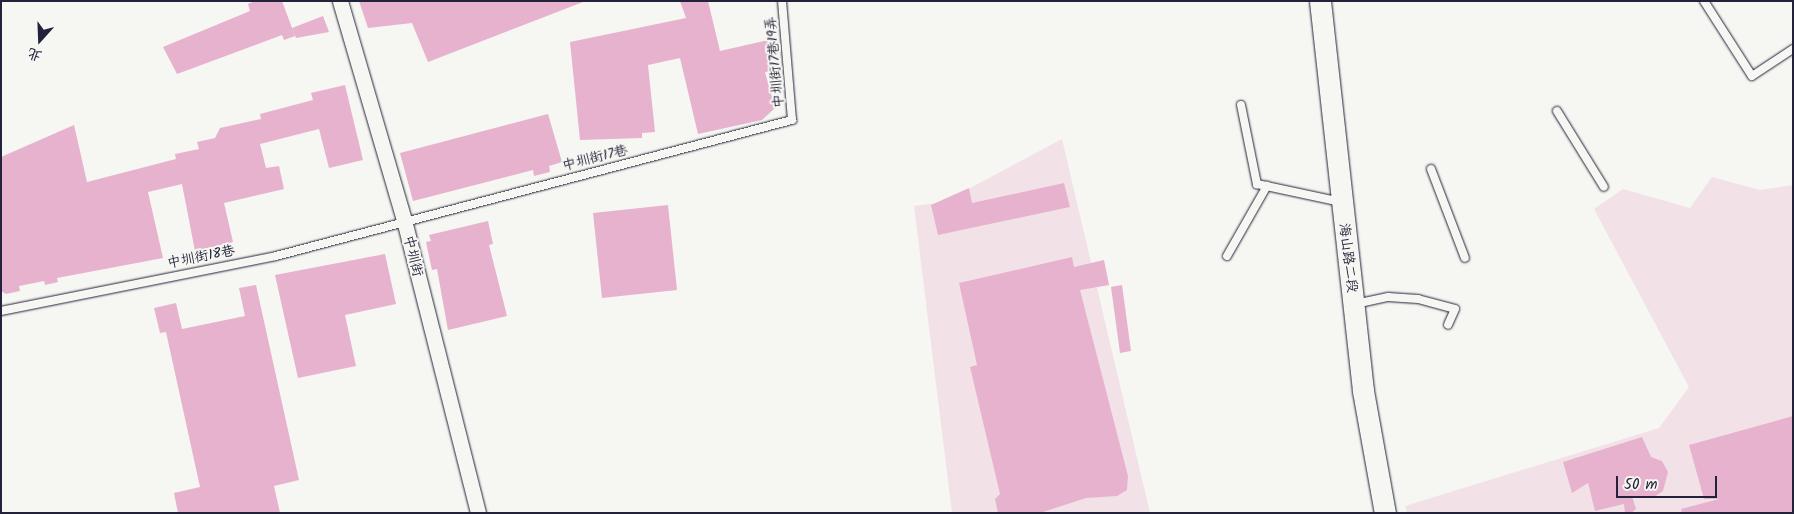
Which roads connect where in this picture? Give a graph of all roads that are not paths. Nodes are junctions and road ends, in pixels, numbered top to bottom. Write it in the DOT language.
graph roads {
  1 [pos="340,1"];
  2 [pos="782,1"];
  3 [pos="1320,1"];
  4 [pos="1704,1"];
  5 [pos="1793,50"];
  6 [pos="1241,105"];
  7 [pos="1557,111"];
  8 [pos="792,120"];
  9 [pos="1431,169"];
  10 [pos="1267,186"];
  11 [pos="1604,187"];
  12 [pos="1341,202"];
  13 [pos="404,220"];
  14 [pos="1227,256"];
  15 [pos="1465,258"];
  16 [pos="1354,304"];
  17 [pos="1,311"];
  18 [pos="1448,325"];
  19 [pos="478,513"];
  20 [pos="1385,513"];
  1 -- 13 [label="street, 中圳街"];
  2 -- 8 [label="lane, 中圳街17巷19弄"];
  3 -- 12 [label="main road, 海山路二段"];
  4 -- 5 [label="lane"];
  6 -- 10 [label="lane"];
  7 -- 11 [label="lane"];
  8 -- 13 [label="lane, 中圳街17巷"];
  9 -- 15 [label="lane"];
  10 -- 12 [label="lane"];
  10 -- 14 [label="lane"];
  12 -- 16 [label="main road, 海山路二段"];
  13 -- 17 [label="lane, 中圳街18巷"];
  13 -- 19 [label="street, 中圳街"];
  16 -- 18 [label="lane"];
  16 -- 20 [label="main road, 海山路二段"];
}
